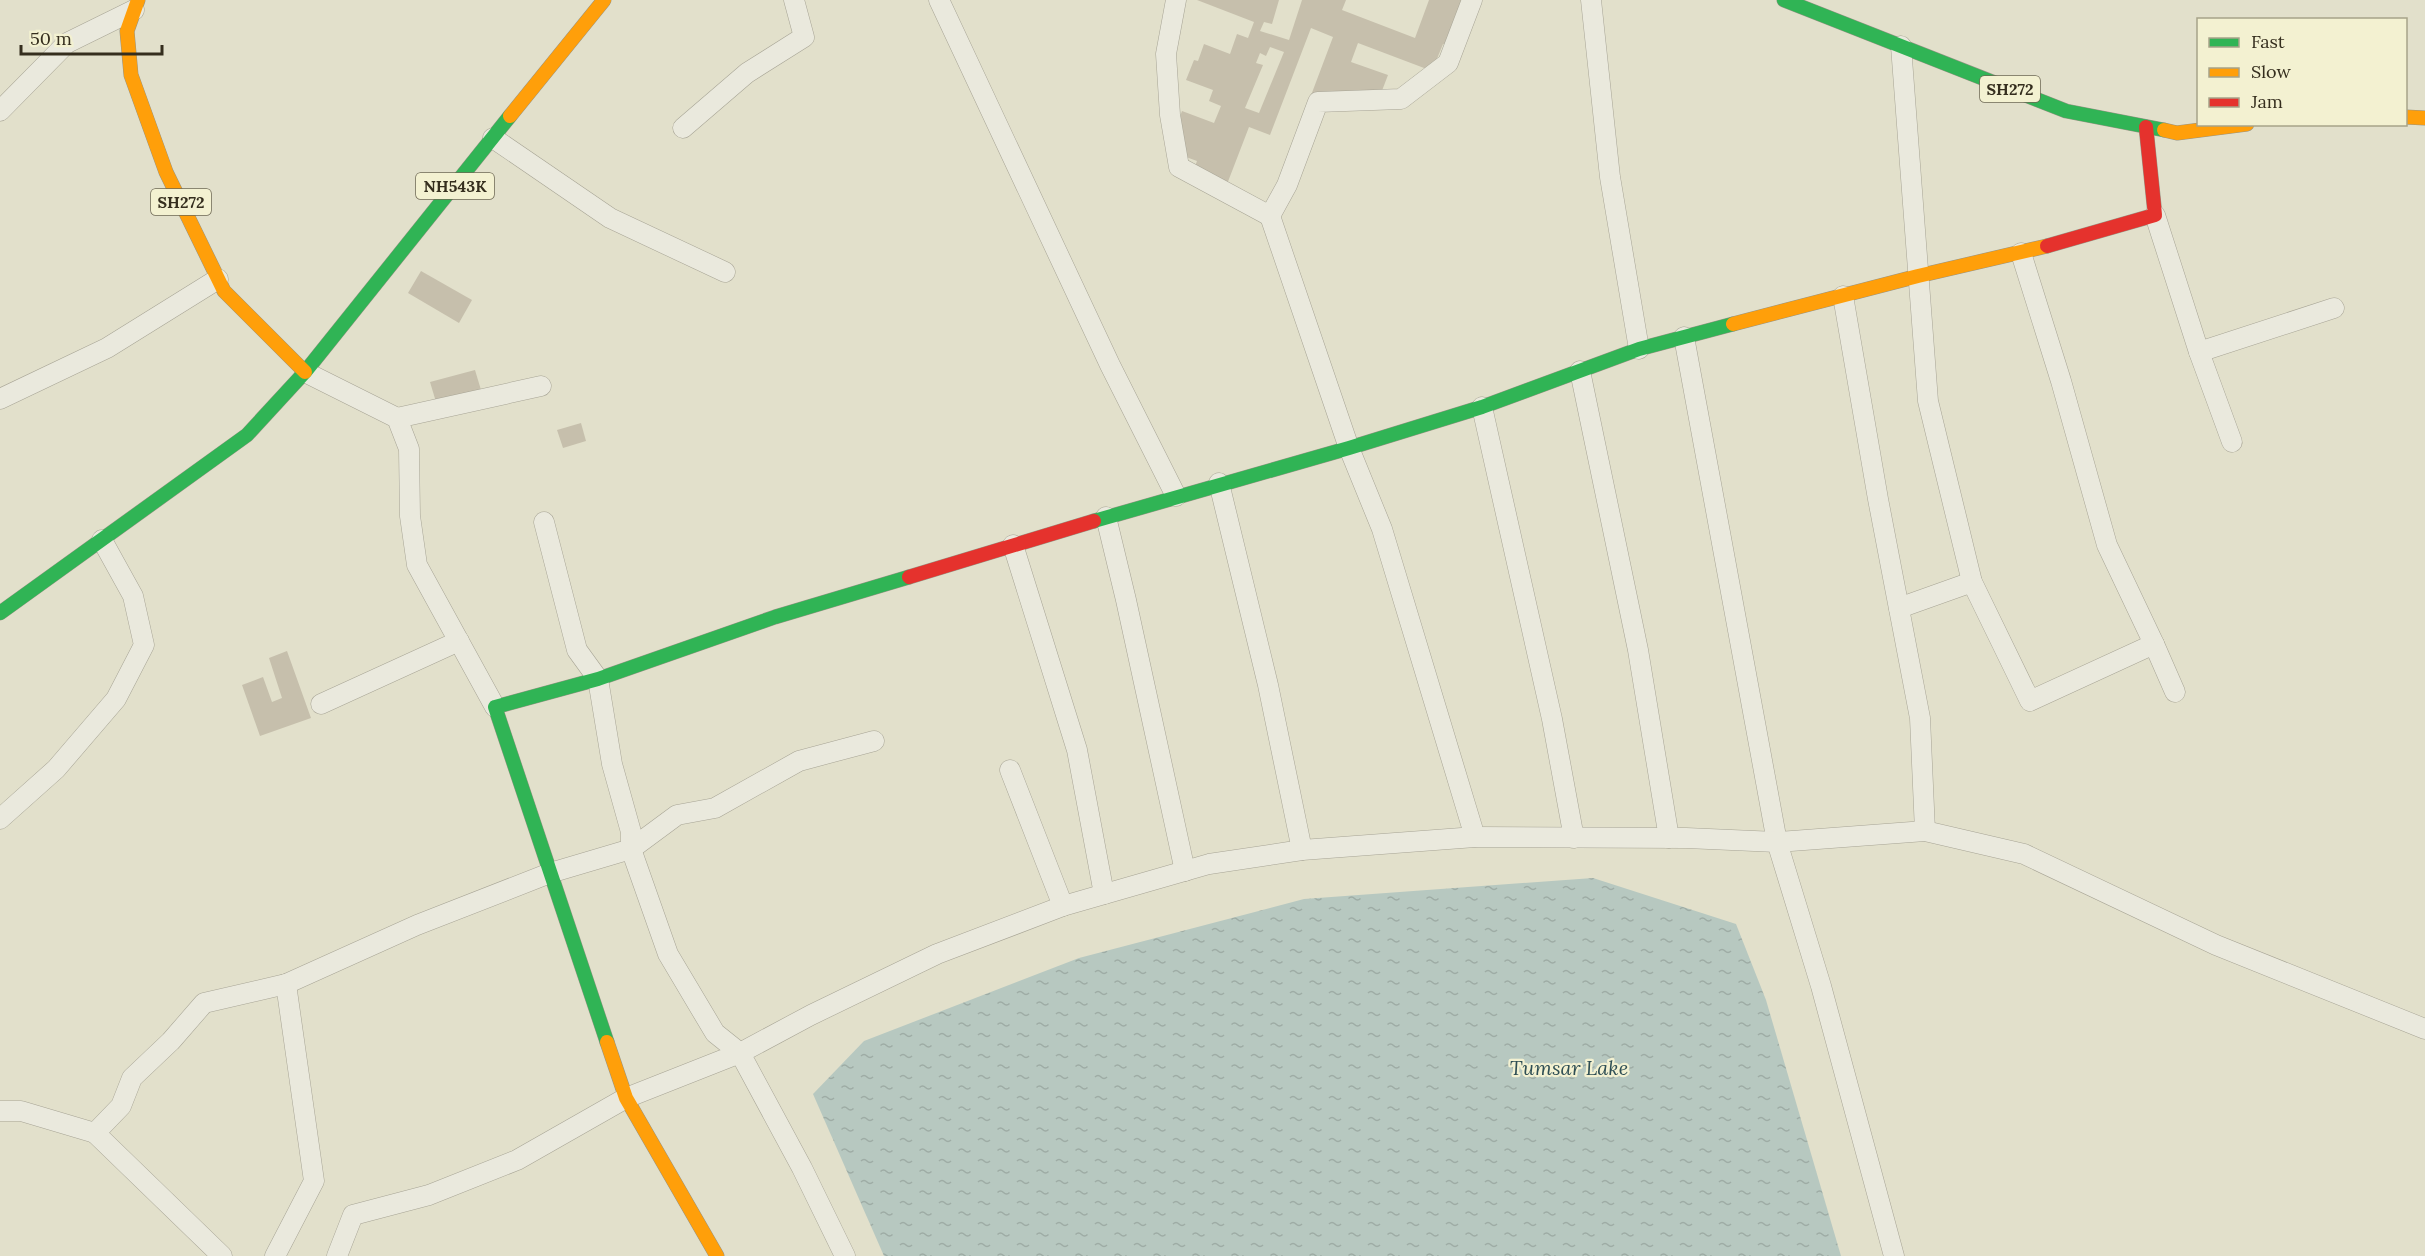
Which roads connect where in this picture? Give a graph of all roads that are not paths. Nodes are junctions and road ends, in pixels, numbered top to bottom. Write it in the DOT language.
graph roads {
  1 [pos="604,0"];
  2 [pos="794,0"];
  3 [pos="939,0"];
  4 [pos="1176,0"];
  5 [pos="1472,0"];
  6 [pos="1592,0"];
  7 [pos="1784,0"];
  8 [pos="136,5"];
  9 [pos="1901,46"];
  10 [pos="0,111"];
  11 [pos="2407,117"];
  12 [pos="2425,118"];
  13 [pos="2231,126"];
  14 [pos="2146,127"];
  15 [pos="683,128"];
  16 [pos="493,138"];
  17 [pos="2155,215"];
  18 [pos="1270,216"];
  19 [pos="2021,254"];
  20 [pos="725,272"];
  21 [pos="1918,276"];
  22 [pos="218,279"];
  23 [pos="1843,296"];
  24 [pos="2334,308"];
  25 [pos="1684,337"];
  26 [pos="1639,349"];
  27 [pos="2199,352"];
  28 [pos="1580,371"];
  29 [pos="305,372"];
  30 [pos="542,386"];
  31 [pos="0,399"];
  32 [pos="1482,407"];
  33 [pos="397,418"];
  34 [pos="2232,442"];
  35 [pos="1349,448"];
  36 [pos="1219,483"];
  37 [pos="1176,495"];
  38 [pos="1106,517"];
  39 [pos="544,522"];
  40 [pos="102,540"];
  41 [pos="1013,545"];
  42 [pos="1972,582"];
  43 [pos="1899,608"];
  44 [pos="0,613"];
  45 [pos="459,641"];
  46 [pos="2154,644"];
  47 [pos="598,679"];
  48 [pos="2175,692"];
  49 [pos="321,704"];
  50 [pos="495,706"];
  51 [pos="874,741"];
  52 [pos="1010,770"];
  53 [pos="0,819"];
  54 [pos="1925,831"];
  55 [pos="1475,837"];
  56 [pos="1575,838"];
  57 [pos="1669,838"];
  58 [pos="1777,842"];
  59 [pos="631,849"];
  60 [pos="1302,850"];
  61 [pos="1185,871"];
  62 [pos="550,873"];
  63 [pos="1104,894"];
  64 [pos="1063,906"];
  65 [pos="286,984"];
  66 [pos="2425,1029"];
  67 [pos="740,1053"];
  68 [pos="626,1098"];
  69 [pos="0,1111"];
  70 [pos="95,1133"];
  71 [pos="222,1256"];
  72 [pos="275,1256"];
  73 [pos="337,1256"];
  74 [pos="717,1256"];
  75 [pos="845,1256"];
  76 [pos="1894,1256"];
  1 -- 16 [label="main road, NH543K"];
  2 -- 15 [label="street"];
  3 -- 37 [label="street"];
  4 -- 18 [label="street"];
  5 -- 18 [label="street"];
  6 -- 26 [label="street"];
  7 -- 9 [label="main road, SH272"];
  8 -- 10 [label="street"];
  8 -- 22 [label="main road, SH272"];
  9 -- 14 [label="main road, SH272"];
  9 -- 21 [label="street"];
  11 -- 12 [label="main road"];
  13 -- 14 [label="main road, SH272"];
  14 -- 17 [label="main road"];
  16 -- 20 [label="street"];
  16 -- 29 [label="main road, NH543K"];
  17 -- 19 [label="main road"];
  17 -- 27 [label="street"];
  18 -- 35 [label="street"];
  19 -- 21 [label="main road"];
  19 -- 46 [label="street"];
  21 -- 23 [label="main road"];
  21 -- 42 [label="street"];
  22 -- 29 [label="main road, SH272"];
  22 -- 31 [label="street"];
  23 -- 25 [label="main road"];
  23 -- 43 [label="street"];
  24 -- 27 [label="street"];
  25 -- 26 [label="main road"];
  25 -- 58 [label="street"];
  26 -- 28 [label="main road"];
  27 -- 34 [label="street"];
  28 -- 32 [label="main road"];
  28 -- 57 [label="street"];
  29 -- 33 [label="street"];
  29 -- 40 [label="main road, NH543K"];
  30 -- 33 [label="street"];
  32 -- 35 [label="main road"];
  32 -- 56 [label="street"];
  33 -- 45 [label="street"];
  35 -- 36 [label="main road"];
  35 -- 55 [label="street"];
  36 -- 37 [label="main road"];
  36 -- 60 [label="street"];
  37 -- 38 [label="main road"];
  38 -- 41 [label="main road"];
  38 -- 61 [label="street"];
  39 -- 47 [label="street"];
  40 -- 44 [label="main road, NH543K"];
  40 -- 53 [label="street"];
  41 -- 47 [label="main road"];
  41 -- 63 [label="street"];
  42 -- 43 [label="street"];
  42 -- 46 [label="street"];
  43 -- 54 [label="street"];
  45 -- 49 [label="street"];
  45 -- 50 [label="street"];
  46 -- 48 [label="street"];
  47 -- 50 [label="main road"];
  47 -- 59 [label="street"];
  50 -- 62 [label="main road"];
  51 -- 59 [label="street"];
  52 -- 64 [label="street"];
  54 -- 58 [label="street"];
  54 -- 66 [label="street"];
  55 -- 56 [label="street"];
  55 -- 60 [label="street"];
  56 -- 57 [label="street"];
  57 -- 58 [label="street"];
  58 -- 76 [label="street"];
  59 -- 62 [label="street"];
  59 -- 67 [label="street"];
  60 -- 61 [label="street"];
  61 -- 63 [label="street"];
  62 -- 65 [label="street"];
  62 -- 68 [label="main road"];
  63 -- 64 [label="street"];
  64 -- 67 [label="street"];
  65 -- 70 [label="street"];
  65 -- 72 [label="street"];
  67 -- 68 [label="street"];
  67 -- 75 [label="street"];
  68 -- 73 [label="street"];
  68 -- 74 [label="main road"];
  69 -- 70 [label="street"];
  70 -- 71 [label="street"];
}
